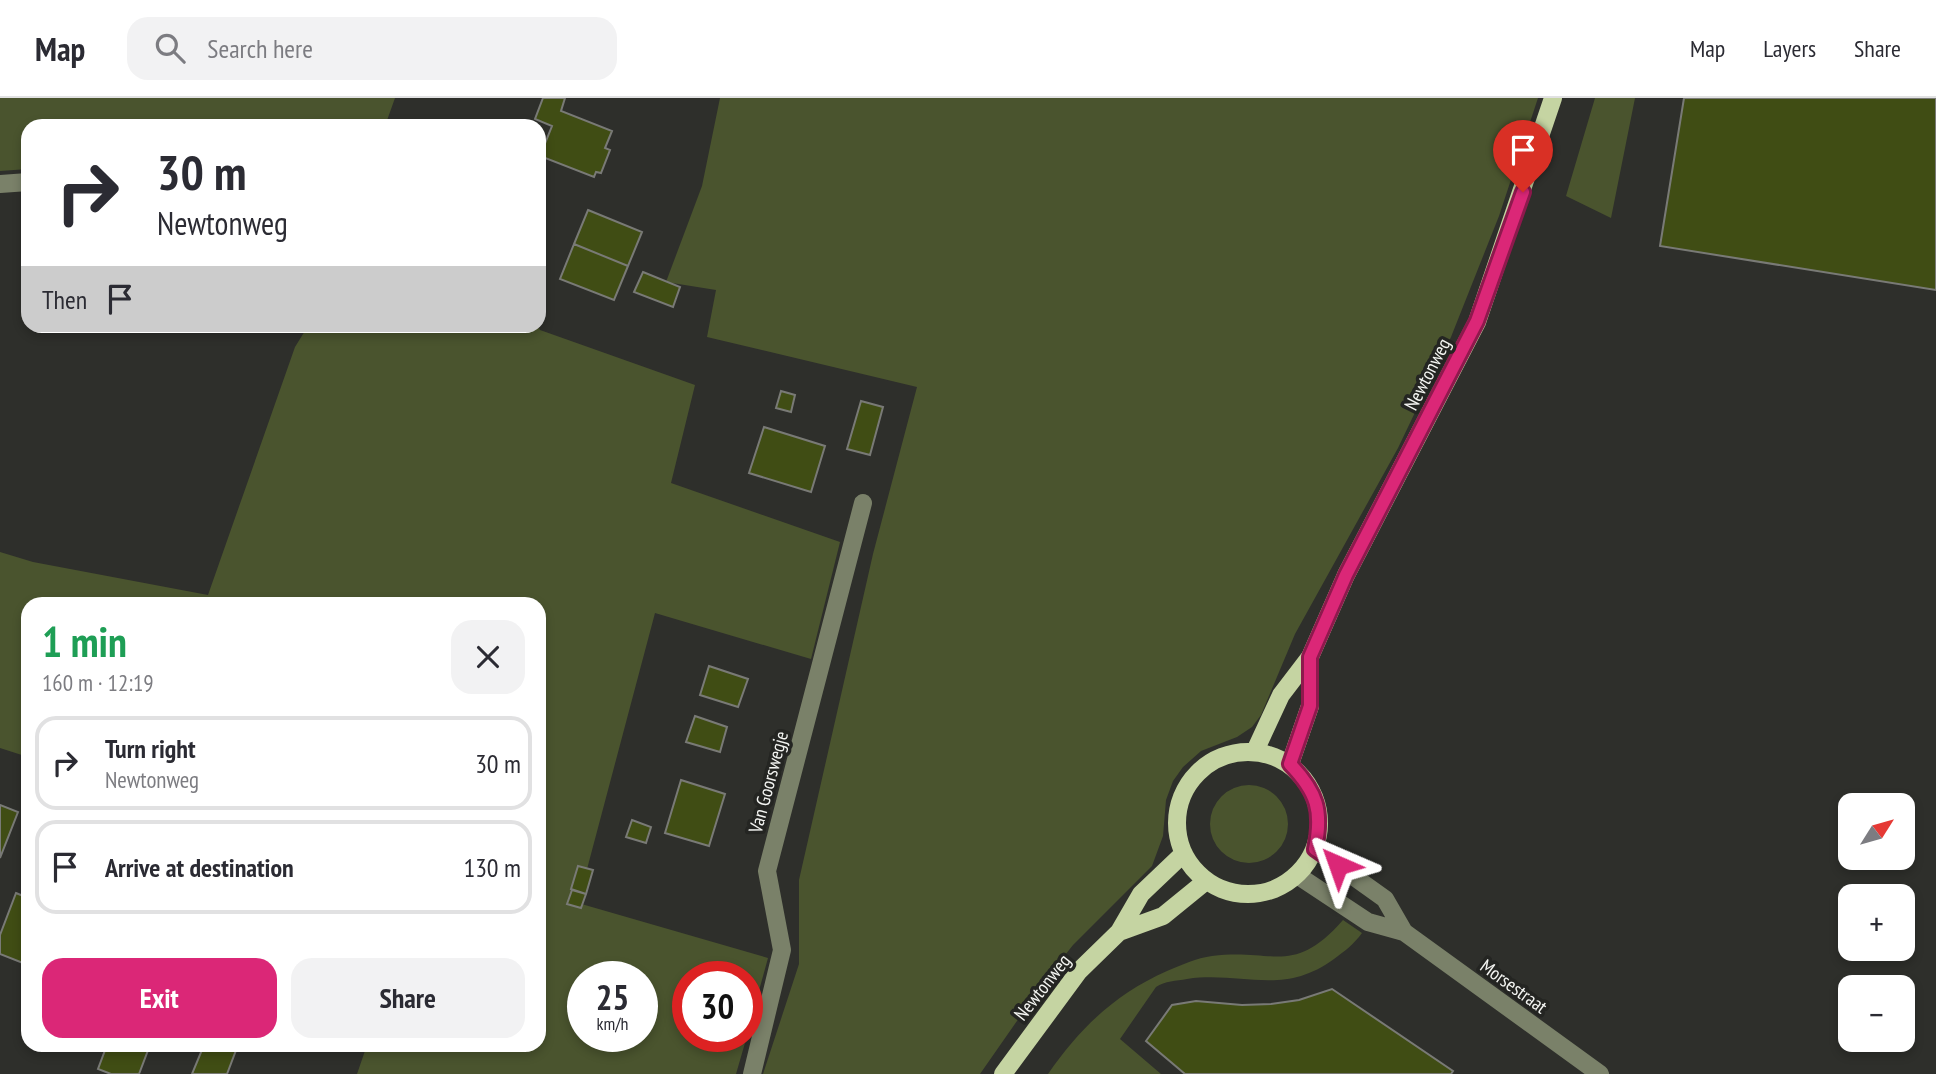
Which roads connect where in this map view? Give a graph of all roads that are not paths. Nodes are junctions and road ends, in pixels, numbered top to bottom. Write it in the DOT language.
graph roads {
  1 [pos="1553,98"];
  2 [pos="21,182"];
  3 [pos="0,184"];
  4 [pos="863,503"];
  5 [pos="1310,657"];
  6 [pos="1255,751"];
  7 [pos="1290,764"];
  8 [pos="1315,849"];
  9 [pos="1183,854"];
  10 [pos="1297,875"];
  11 [pos="1206,881"];
  12 [pos="1119,932"];
  13 [pos="1404,932"];
  14 [pos="752,1074"];
  15 [pos="1003,1074"];
  16 [pos="1600,1074"];
  1 -- 5 [label="main road, Newtonweg"];
  2 -- 3 [label="street"];
  4 -- 14 [label="street, Van Goorswegje"];
  5 -- 6 [label="main road, Newtonweg"];
  5 -- 7 [label="main road, Newtonweg"];
  6 -- 7 [label="main road"];
  6 -- 9 [label="main road"];
  7 -- 8 [label="main road"];
  8 -- 10 [label="main road"];
  8 -- 13 [label="street, Morsestraat"];
  9 -- 11 [label="main road"];
  9 -- 12 [label="main road, Newtonweg"];
  10 -- 11 [label="main road"];
  10 -- 13 [label="street, Morsestraat"];
  11 -- 12 [label="main road, Newtonweg"];
  12 -- 15 [label="main road, Newtonweg"];
  13 -- 16 [label="street, Morsestraat"];
}
